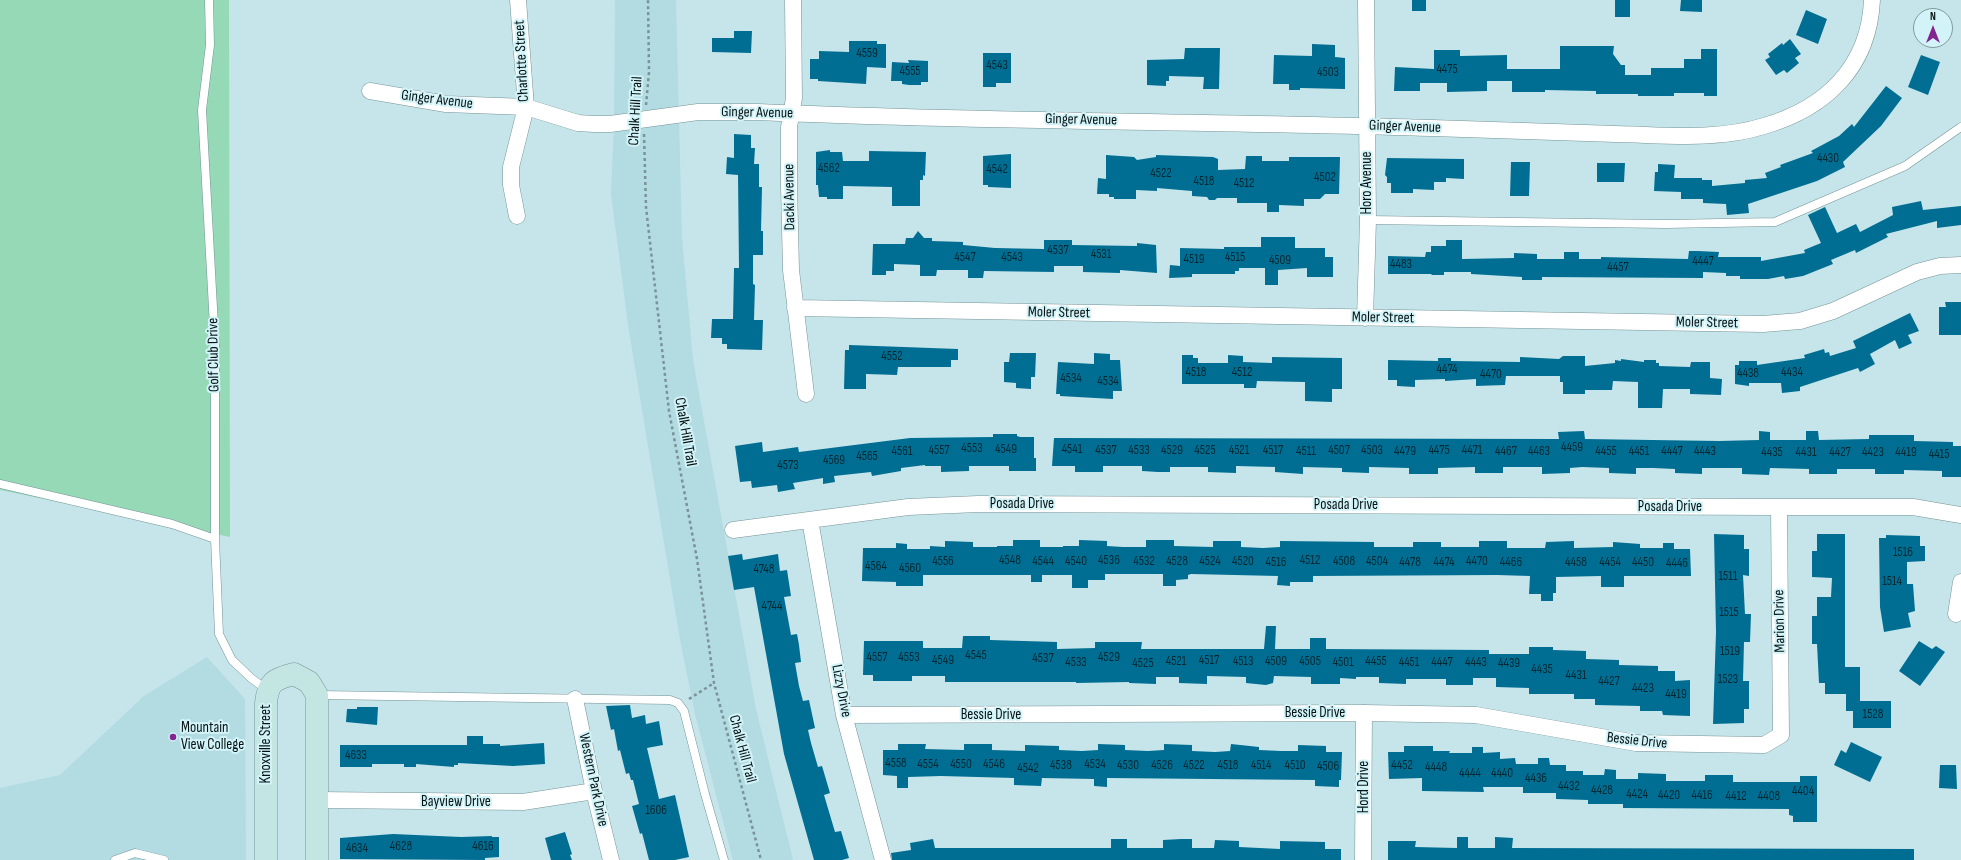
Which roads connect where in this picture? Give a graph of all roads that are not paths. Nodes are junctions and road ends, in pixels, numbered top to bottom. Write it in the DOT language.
graph roads {
  1 [pos="209,0"];
  2 [pos="518,0"];
  3 [pos="794,0"];
  4 [pos="1366,0"];
  5 [pos="1872,0"];
  6 [pos="370,91"];
  7 [pos="526,107"];
  8 [pos="791,114"];
  9 [pos="1367,126"];
  10 [pos="1961,127"];
  11 [pos="517,216"];
  12 [pos="1368,220"];
  13 [pos="1961,265"];
  14 [pos="795,308"];
  15 [pos="1365,318"];
  16 [pos="806,394"];
  17 [pos="0,484"];
  18 [pos="1779,508"];
  19 [pos="1961,515"];
  20 [pos="810,520"];
  21 [pos="733,530"];
  22 [pos="215,539"];
  23 [pos="1961,582"];
  24 [pos="1956,614"];
  25 [pos="267,690"];
  26 [pos="317,695"];
  27 [pos="575,699"];
  28 [pos="1364,713"];
  29 [pos="844,715"];
  30 [pos="1781,735"];
  31 [pos="594,791"];
  32 [pos="317,800"];
  33 [pos="115,860"];
  34 [pos="164,860"];
  35 [pos="266,860"];
  36 [pos="317,860"];
  37 [pos="611,860"];
  38 [pos="724,860"];
  39 [pos="883,860"];
  40 [pos="1363,860"];
  1 -- 22 [label="lane, Golf Club Drive"];
  2 -- 7 [label="street, Charlotte Street"];
  3 -- 8 [label="street, Dacki Avenue"];
  4 -- 9 [label="street, Horo Avenue"];
  5 -- 9 [label="street, Ginger Avenue"];
  6 -- 7 [label="street, Ginger Avenue"];
  7 -- 8 [label="street, Ginger Avenue"];
  7 -- 11 [label="street, Charlotte Street"];
  8 -- 9 [label="street, Ginger Avenue"];
  8 -- 14 [label="street, Dacki Avenue"];
  9 -- 12 [label="street, Horo Avenue"];
  10 -- 12 [label="lane"];
  12 -- 15 [label="street, Horo Avenue"];
  13 -- 15 [label="street, Moler Street"];
  14 -- 15 [label="street, Moler Street"];
  14 -- 16 [label="street, Dacki Avenue"];
  17 -- 22 [label="lane"];
  18 -- 19 [label="street, Posada Drive"];
  18 -- 20 [label="street, Posada Drive"];
  18 -- 30 [label="street, Marion Drive"];
  20 -- 21 [label="street, Posada Drive"];
  20 -- 29 [label="street, Lizzy Drive"];
  22 -- 25 [label="lane, Golf Club Drive"];
  23 -- 24 [label="street"];
  25 -- 26 [label="street, Knoxville Street"];
  25 -- 35 [label="street, Knoxville Street"];
  26 -- 27 [label="lane"];
  26 -- 32 [label="street"];
  27 -- 31 [label="street, Western Park Drive"];
  27 -- 38 [label="lane"];
  28 -- 29 [label="street, Bessie Drive"];
  28 -- 30 [label="street, Bessie Drive"];
  28 -- 40 [label="street, Hord Drive"];
  29 -- 39 [label="street, Lizzy Drive"];
  31 -- 32 [label="street, Bayview Drive"];
  31 -- 37 [label="street, Western Park Drive"];
  32 -- 36 [label="street"];
  33 -- 34 [label="lane"];
}
